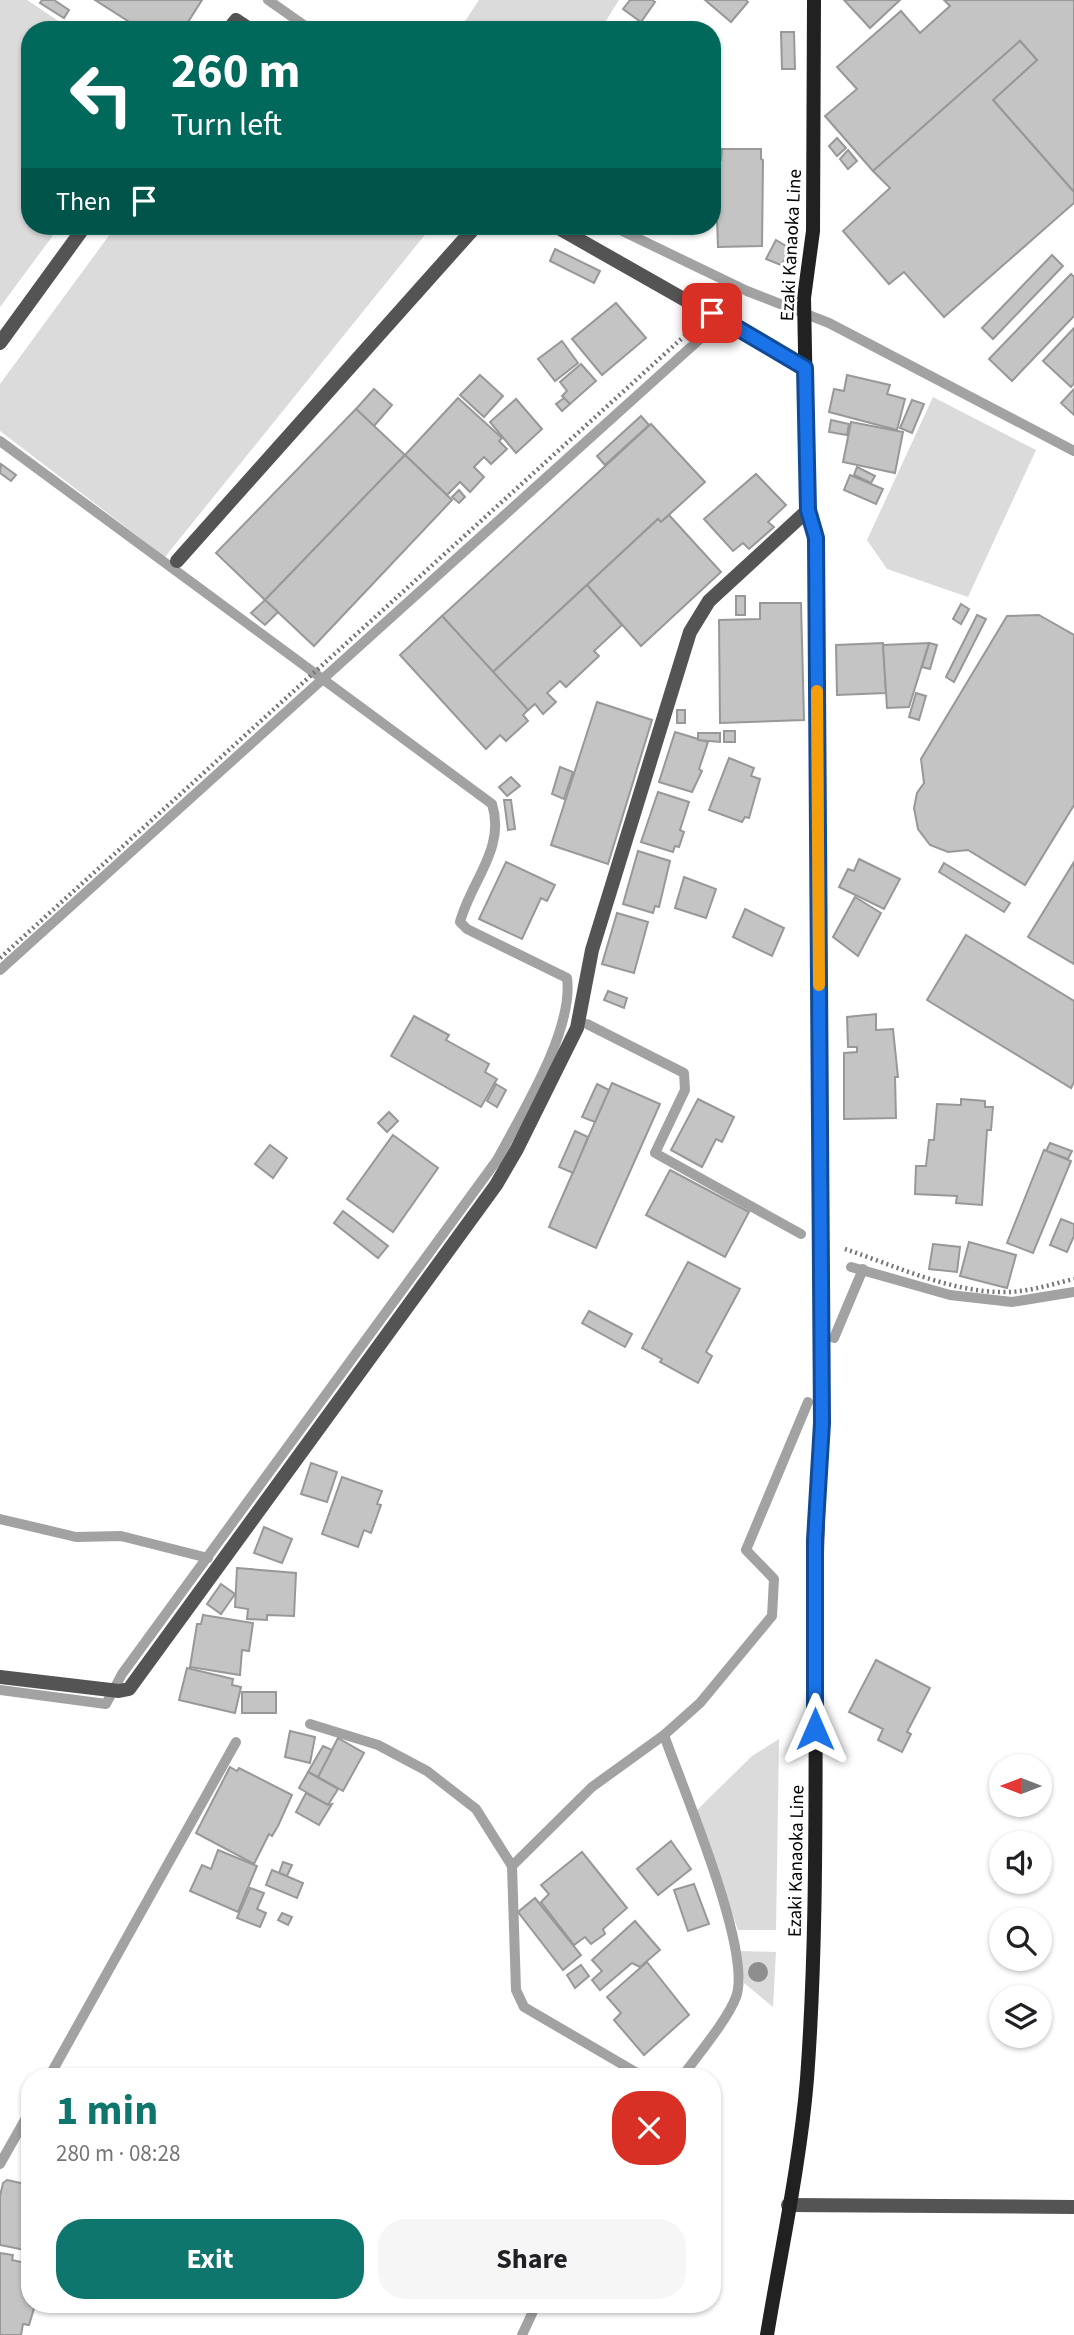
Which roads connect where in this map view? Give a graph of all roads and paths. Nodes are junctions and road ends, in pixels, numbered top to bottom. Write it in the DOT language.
graph roads {
  1 [pos="814,0"];
  2 [pos="78,235"];
  3 [pos="468,235"];
  4 [pos="571,235"];
  5 [pos="712,313"];
  6 [pos="0,343"];
  7 [pos="805,368"];
  8 [pos="808,510"];
  9 [pos="177,561"];
  10 [pos="0,958"];
  11 [pos="820,1241"];
  12 [pos="1074,1279"];
  13 [pos="0,1678"];
  14 [pos="788,2206"];
  15 [pos="1074,2207"];
  16 [pos="767,2335"];
  1 -- 7 [label="main road, Ezaki Kanaoka Line"];
  2 -- 6 [label="street"];
  3 -- 9 [label="street"];
  4 -- 5 [label="street"];
  5 -- 7 [label="street"];
  5 -- 10 [label="path"];
  7 -- 8 [label="main road, Ezaki Kanaoka Line"];
  8 -- 11 [label="main road, Ezaki Kanaoka Line"];
  8 -- 13 [label="street"];
  11 -- 12 [label="path"];
  11 -- 14 [label="main road, Ezaki Kanaoka Line"];
  14 -- 15 [label="street"];
  14 -- 16 [label="main road, Ezaki Kanaoka Line"];
}
